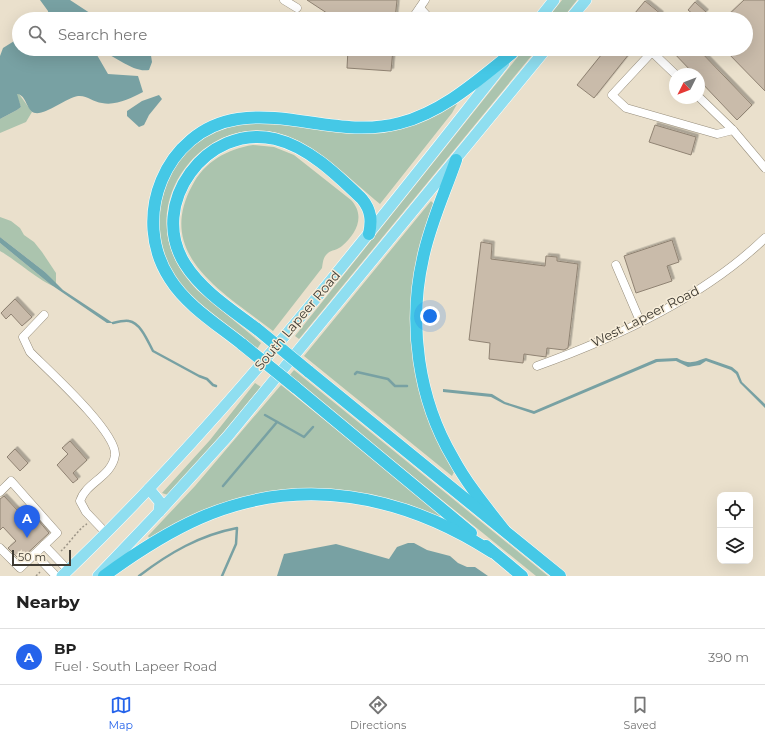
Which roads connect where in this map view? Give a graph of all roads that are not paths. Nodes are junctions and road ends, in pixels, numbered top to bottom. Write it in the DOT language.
graph roads {
  1 [pos="284,0"];
  2 [pos="426,0"];
  3 [pos="554,0"];
  4 [pos="586,0"];
  5 [pos="297,8"];
  6 [pos="420,8"];
  7 [pos="417,12"];
  8 [pos="424,12"];
  9 [pos="545,12"];
  10 [pos="576,12"];
  11 [pos="508,56"];
  12 [pos="510,56"];
  13 [pos="540,56"];
  14 [pos="648,56"];
  15 [pos="656,56"];
  16 [pos="669,68"];
  17 [pos="705,103"];
  18 [pos="733,130"];
  19 [pos="456,160"];
  20 [pos="765,168"];
  21 [pos="369,234"];
  22 [pos="765,238"];
  23 [pos="616,265"];
  24 [pos="44,315"];
  25 [pos="640,321"];
  26 [pos="537,366"];
  27 [pos="149,489"];
  28 [pos="0,492"];
  29 [pos="159,512"];
  30 [pos="504,530"];
  31 [pos="106,533"];
  32 [pos="44,545"];
  33 [pos="0,549"];
  34 [pos="492,552"];
  35 [pos="35,554"];
  36 [pos="65,573"];
  37 [pos="56,576"];
  38 [pos="98,576"];
  39 [pos="104,576"];
  40 [pos="522,576"];
  41 [pos="560,576"];
  1 -- 5 [label="street"];
  2 -- 6 [label="street"];
  3 -- 9 [label="main road"];
  4 -- 10 [label="main road"];
  6 -- 7 [label="street"];
  6 -- 8 [label="street"];
  11 -- 34 [label="highway, bridge"];
  12 -- 21 [label="main road, South Lapeer Road"];
  13 -- 19 [label="main road, South Lapeer Road"];
  14 -- 18 [label="street"];
  15 -- 16 [label="street"];
  17 -- 18 [label="street"];
  18 -- 20 [label="street"];
  19 -- 29 [label="main road, South Lapeer Road"];
  19 -- 30 [label="highway"];
  21 -- 27 [label="main road, South Lapeer Road"];
  21 -- 30 [label="highway, bridge"];
  22 -- 25 [label="street, West Lapeer Road"];
  23 -- 25 [label="street"];
  24 -- 31 [label="street"];
  25 -- 26 [label="street, West Lapeer Road"];
  27 -- 29 [label="main road"];
  27 -- 31 [label="main road, South Lapeer Road"];
  28 -- 32 [label="street"];
  29 -- 38 [label="main road, South Lapeer Road"];
  30 -- 41 [label="highway"];
  31 -- 36 [label="main road, South Lapeer Road"];
  32 -- 35 [label="street"];
  32 -- 36 [label="street"];
  33 -- 35 [label="street"];
  34 -- 39 [label="highway"];
  34 -- 40 [label="highway"];
  35 -- 37 [label="street"];
}
